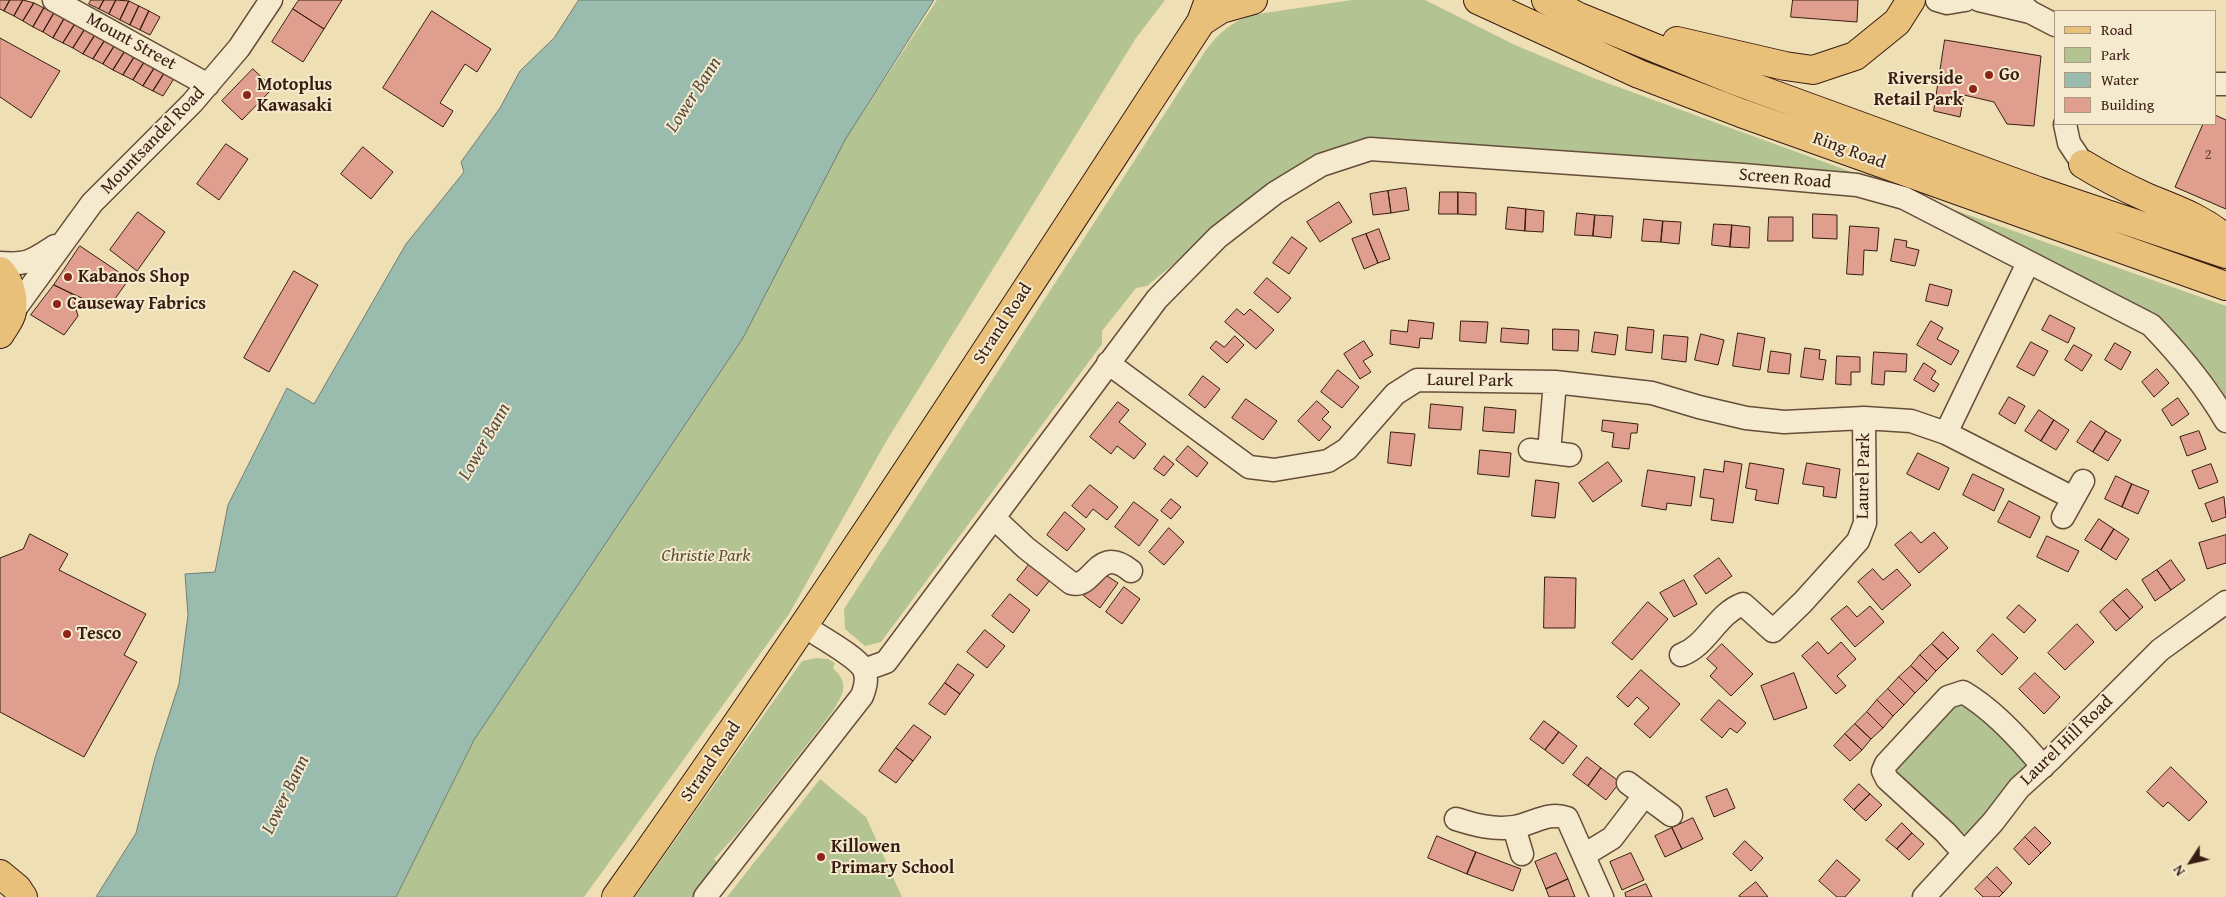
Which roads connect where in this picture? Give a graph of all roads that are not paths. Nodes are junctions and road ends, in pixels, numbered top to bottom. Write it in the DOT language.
graph roads {
  1 [pos="54,0"];
  2 [pos="271,0"];
  3 [pos="1254,0"];
  4 [pos="1478,0"];
  5 [pos="1546,0"];
  6 [pos="1911,0"];
  7 [pos="1937,0"];
  8 [pos="1965,0"];
  9 [pos="1979,0"];
  10 [pos="2023,6"];
  11 [pos="1205,11"];
  12 [pos="1579,18"];
  13 [pos="2054,24"];
  14 [pos="208,85"];
  15 [pos="2065,125"];
  16 [pos="2083,164"];
  17 [pos="2226,239"];
  18 [pos="64,240"];
  19 [pos="2226,254"];
  20 [pos="0,263"];
  21 [pos="2028,263"];
  22 [pos="0,271"];
  23 [pos="2226,286"];
  24 [pos="6,323"];
  25 [pos="1108,364"];
  26 [pos="1555,382"];
  27 [pos="1864,418"];
  28 [pos="2226,421"];
  29 [pos="1946,433"];
  30 [pos="1549,452"];
  31 [pos="2073,499"];
  32 [pos="994,518"];
  33 [pos="1131,571"];
  34 [pos="2226,602"];
  35 [pos="804,626"];
  36 [pos="1681,655"];
  37 [pos="864,670"];
  38 [pos="2043,767"];
  39 [pos="1671,815"];
  40 [pos="1456,819"];
  41 [pos="1514,827"];
  42 [pos="1964,853"];
  43 [pos="1522,854"];
  44 [pos="1584,855"];
  45 [pos="616,897"];
  46 [pos="704,897"];
  47 [pos="1602,897"];
  48 [pos="1924,897"];
  1 -- 14 [label="street, Mount Street"];
  2 -- 14 [label="street, Mountsandel Road"];
  3 -- 11 [label="main road, Strand Road"];
  4 -- 23 [label="main road, Ring Road"];
  5 -- 12 [label="main road, Ring Road"];
  6 -- 12 [label="main road"];
  7 -- 8 [label="street"];
  9 -- 10 [label="street"];
  10 -- 13 [label="street"];
  11 -- 35 [label="main road, Strand Road"];
  12 -- 19 [label="main road, Ring Road"];
  14 -- 18 [label="street, Mountsandel Road"];
  15 -- 16 [label="street"];
  16 -- 17 [label="main road"];
  18 -- 20 [label="street"];
  18 -- 24 [label="street, Mountsandel Road"];
  21 -- 25 [label="street, Screen Road"];
  21 -- 28 [label="street, Screen Road"];
  21 -- 29 [label="street"];
  22 -- 24 [label="main road"];
  25 -- 26 [label="street, Laurel Park"];
  25 -- 32 [label="street"];
  26 -- 27 [label="street, Laurel Park"];
  26 -- 30 [label="street"];
  27 -- 29 [label="street, Laurel Park"];
  27 -- 36 [label="street, Laurel Park"];
  29 -- 31 [label="street, Laurel Park"];
  32 -- 33 [label="street"];
  32 -- 37 [label="street"];
  34 -- 38 [label="street, Laurel Hill Road"];
  35 -- 37 [label="street"];
  35 -- 45 [label="main road, Strand Road"];
  37 -- 46 [label="street"];
  38 -- 42 [label="street, Laurel Hill Road"];
  38 -- 42 [label="street"];
  39 -- 44 [label="street"];
  40 -- 41 [label="street"];
  41 -- 43 [label="street"];
  41 -- 44 [label="street"];
  42 -- 48 [label="street, Laurel Hill Road"];
  44 -- 47 [label="street"];
}
